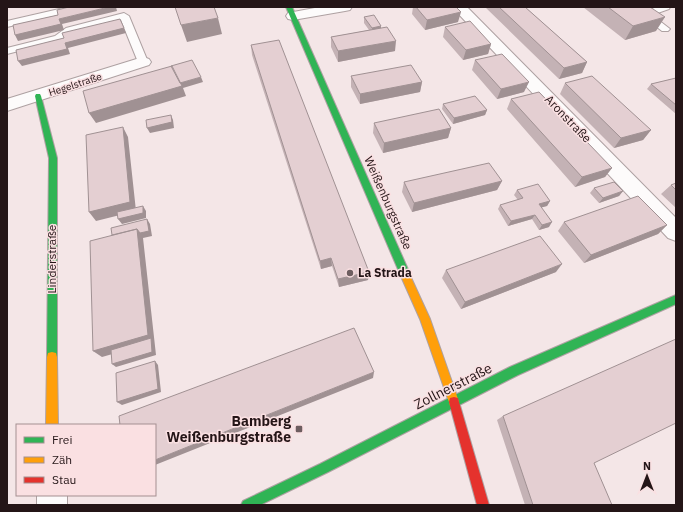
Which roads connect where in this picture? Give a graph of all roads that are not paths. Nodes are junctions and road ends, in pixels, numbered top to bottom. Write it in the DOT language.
graph roads {
  1 [pos="80,7"];
  2 [pos="345,7"];
  3 [pos="459,7"];
  4 [pos="635,7"];
  5 [pos="666,7"];
  6 [pos="62,9"];
  7 [pos="291,12"];
  8 [pos="644,14"];
  9 [pos="7,24"];
  10 [pos="665,29"];
  11 [pos="7,51"];
  12 [pos="143,62"];
  13 [pos="38,96"];
  14 [pos="7,105"];
  15 [pos="676,232"];
  16 [pos="676,299"];
  17 [pos="454,401"];
  18 [pos="52,424"];
  19 [pos="247,505"];
  20 [pos="483,505"];
  1 -- 6 [label="lane"];
  2 -- 7 [label="street"];
  3 -- 15 [label="street, Aronstraße"];
  4 -- 8 [label="lane"];
  5 -- 8 [label="lane"];
  6 -- 9 [label="lane"];
  7 -- 17 [label="street, Weißenburgstraße"];
  8 -- 10 [label="lane"];
  11 -- 12 [label="lane"];
  12 -- 13 [label="street, Hegelstraße"];
  13 -- 14 [label="street, Hegelstraße"];
  13 -- 18 [label="street, Linderstraße"];
  16 -- 17 [label="street, Zollnerstraße"];
  17 -- 19 [label="street, Zollnerstraße"];
  17 -- 20 [label="street, Weißenburgstraße"];
}
